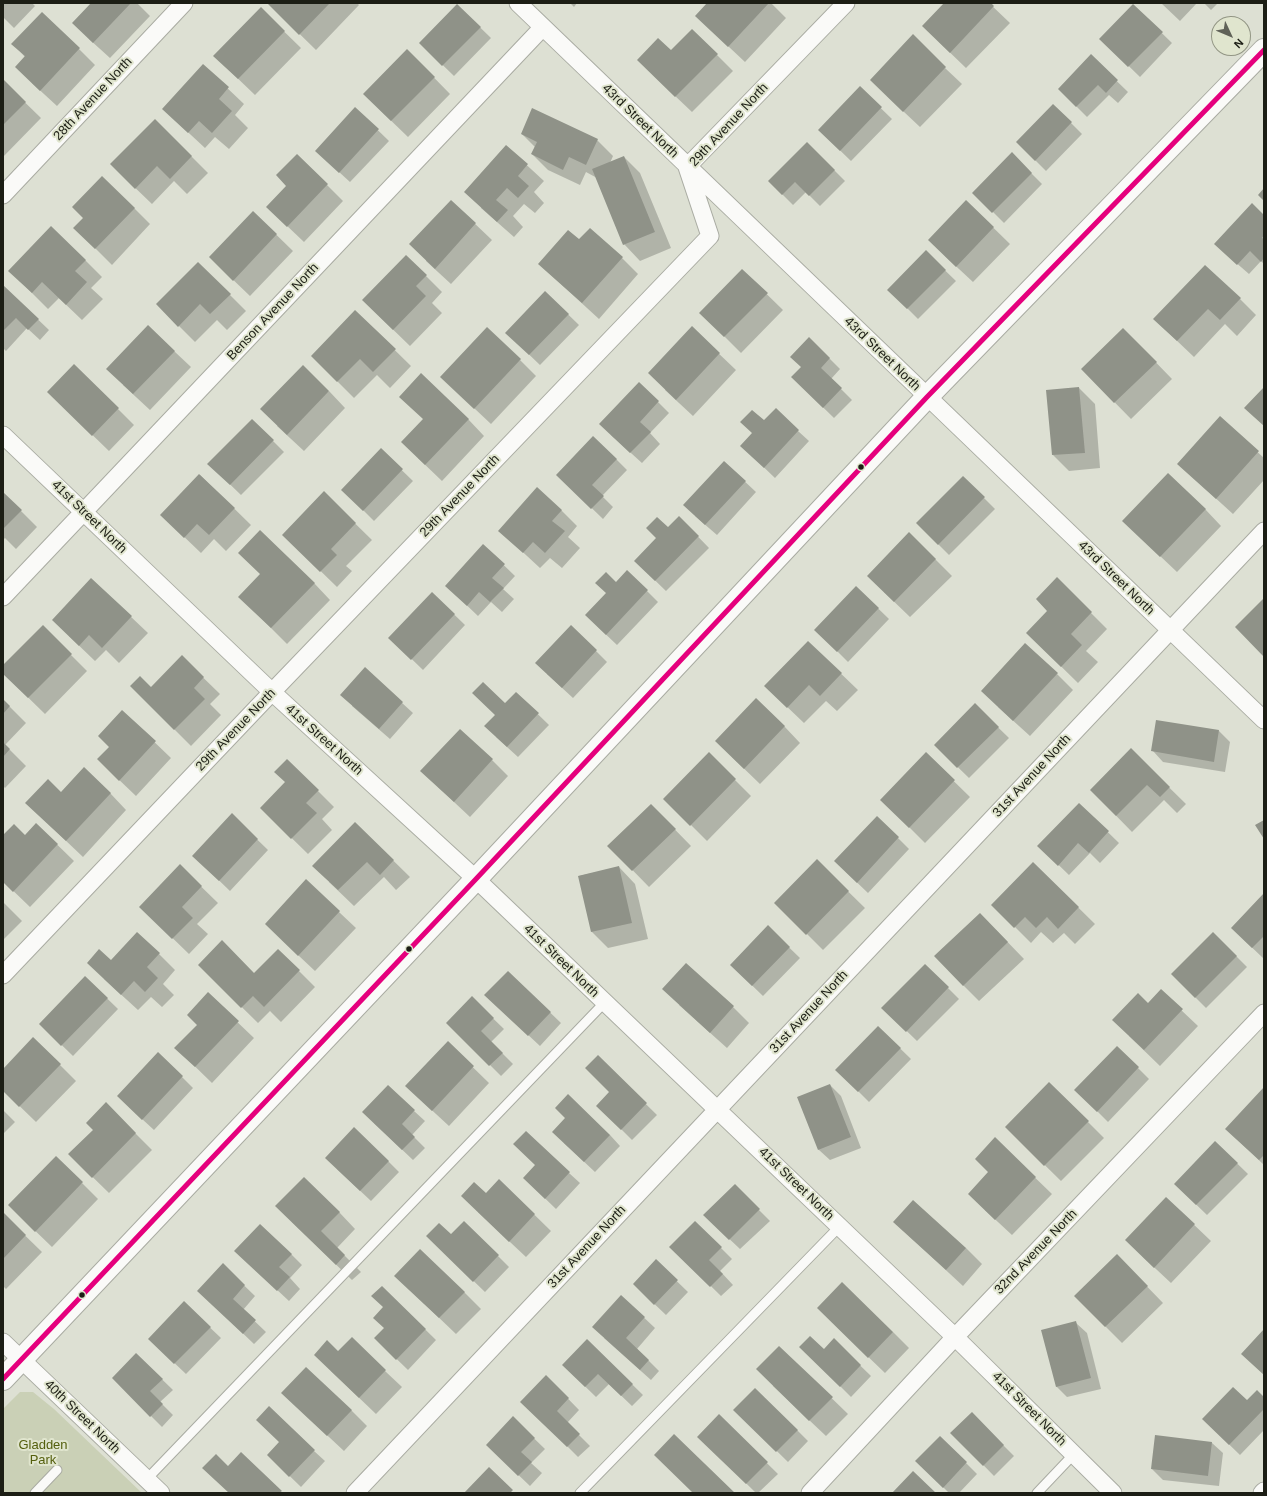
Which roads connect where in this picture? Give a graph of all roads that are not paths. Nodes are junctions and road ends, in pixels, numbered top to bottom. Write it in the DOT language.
graph roads {
  1 [pos="184,3"];
  2 [pos="518,3"];
  3 [pos="846,3"];
  4 [pos="543,27"];
  5 [pos="1264,50"];
  6 [pos="688,167"];
  7 [pos="3,196"];
  8 [pos="928,397"];
  9 [pos="3,435"];
  10 [pos="84,512"];
  11 [pos="1264,531"];
  12 [pos="3,597"];
  13 [pos="1170,630"];
  14 [pos="272,692"];
  15 [pos="1264,720"];
  16 [pos="476,879"];
  17 [pos="3,975"];
  18 [pos="605,1002"];
  19 [pos="1264,1013"];
  20 [pos="717,1109"];
  21 [pos="840,1226"];
  22 [pos="955,1337"];
  23 [pos="3,1342"];
  24 [pos="22,1359"];
  25 [pos="3,1379"];
  26 [pos="1074,1454"];
  27 [pos="57,1470"];
  28 [pos="147,1479"];
  29 [pos="35,1493"];
  30 [pos="161,1493"];
  31 [pos="355,1493"];
  32 [pos="580,1493"];
  33 [pos="810,1493"];
  34 [pos="1037,1493"];
  35 [pos="1113,1493"];
  1 -- 7 [label="street, 28th Avenue North"];
  2 -- 4 [label="street, 43rd Street North"];
  3 -- 6 [label="street, 29th Avenue North"];
  4 -- 6 [label="street, 43rd Street North"];
  4 -- 10 [label="street, Benson Avenue North"];
  5 -- 8 [label="street"];
  6 -- 8 [label="street, 43rd Street North"];
  6 -- 14 [label="street, 29th Avenue North"];
  8 -- 13 [label="street, 43rd Street North"];
  8 -- 16 [label="street"];
  9 -- 10 [label="street, 41st Street North"];
  10 -- 12 [label="street, Benson Avenue North"];
  10 -- 14 [label="street, 41st Street North"];
  11 -- 13 [label="street, 31st Avenue North"];
  13 -- 15 [label="street, 43rd Street North"];
  13 -- 20 [label="street, 31st Avenue North"];
  14 -- 16 [label="street, 41st Street North"];
  14 -- 17 [label="street, 29th Avenue North"];
  16 -- 18 [label="street, 41st Street North"];
  16 -- 24 [label="street"];
  18 -- 20 [label="street, 41st Street North"];
  18 -- 28 [label="lane"];
  19 -- 22 [label="street, 32nd Avenue North"];
  20 -- 21 [label="street, 41st Street North"];
  20 -- 31 [label="street, 31st Avenue North"];
  21 -- 22 [label="street, 41st Street North"];
  21 -- 32 [label="lane"];
  22 -- 26 [label="street, 41st Street North"];
  22 -- 33 [label="street, 32nd Avenue North"];
  23 -- 24 [label="street, 40th Street North"];
  24 -- 25 [label="street"];
  24 -- 28 [label="street, 40th Street North"];
  26 -- 34 [label="lane"];
  26 -- 35 [label="street, 41st Street North"];
  27 -- 29 [label="lane"];
  28 -- 30 [label="street, 40th Street North"];
}
